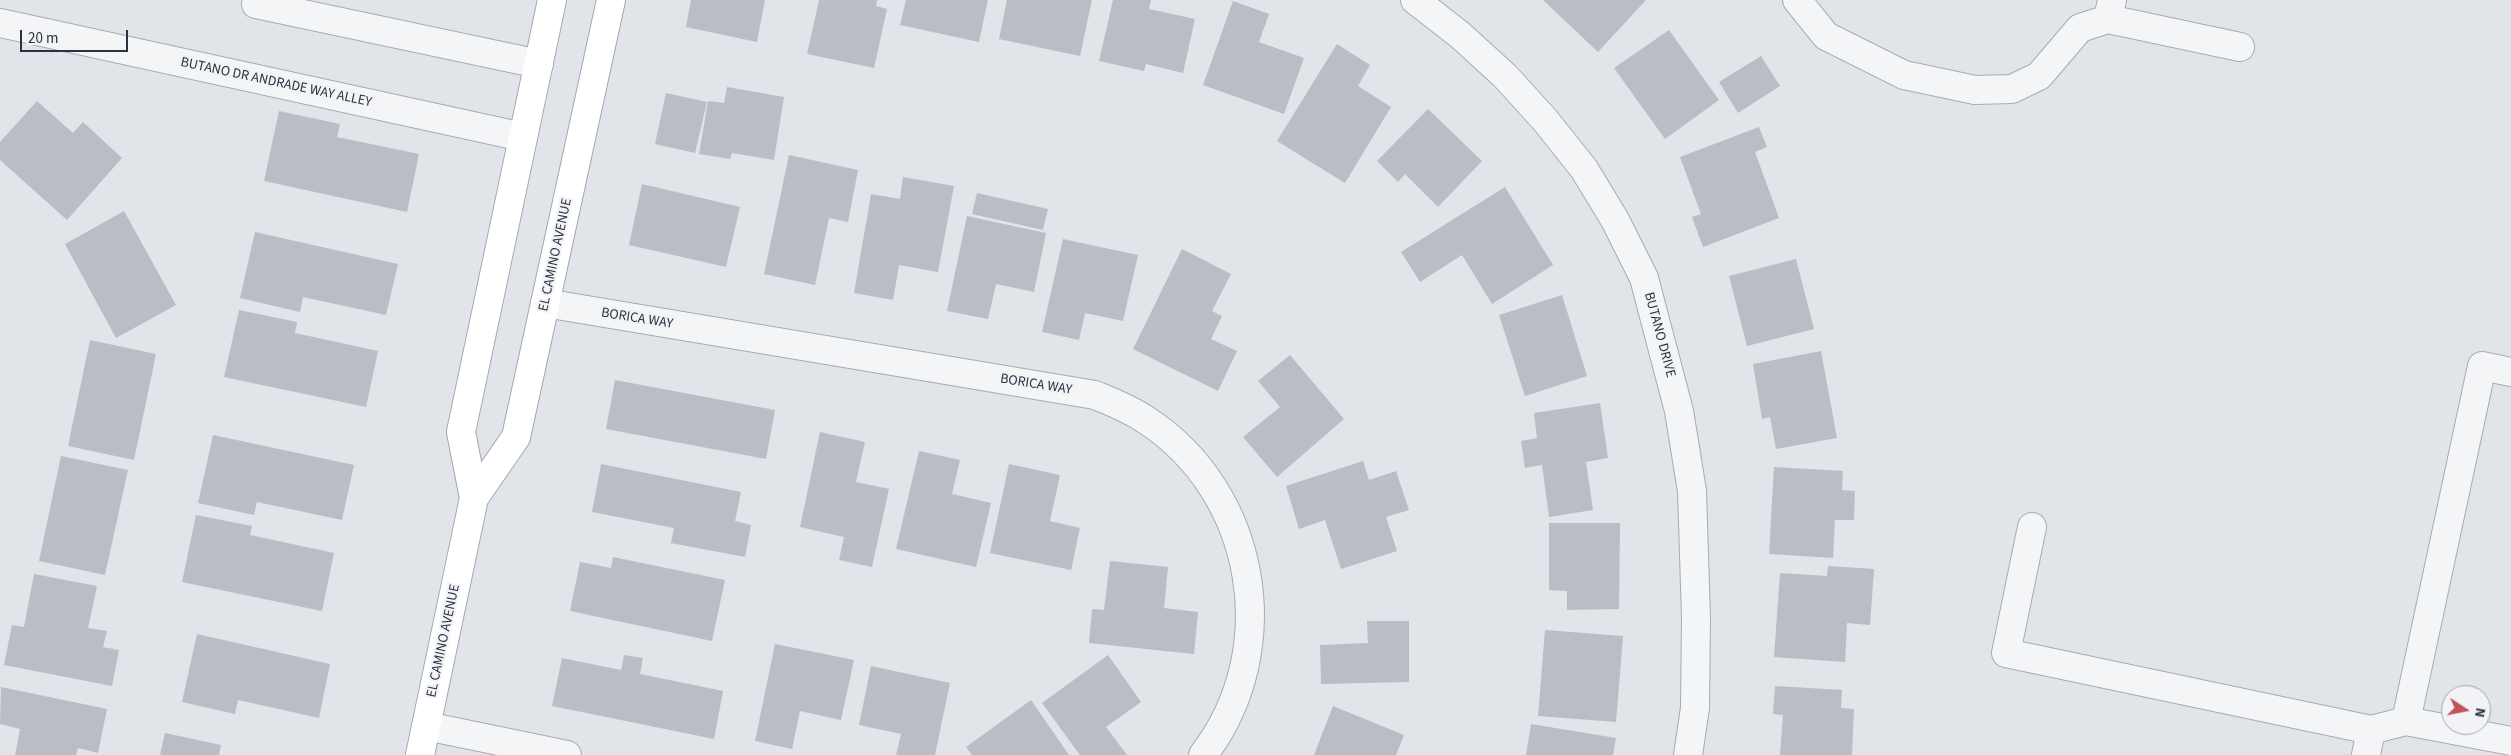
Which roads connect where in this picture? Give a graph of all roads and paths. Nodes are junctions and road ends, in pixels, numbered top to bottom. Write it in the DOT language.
graph roads {
  1 [pos="552,0"];
  2 [pos="611,0"];
  3 [pos="1415,0"];
  4 [pos="1797,0"];
  5 [pos="250,1"];
  6 [pos="2110,10"];
  7 [pos="0,23"];
  8 [pos="2240,47"];
  9 [pos="539,64"];
  10 [pos="523,137"];
  11 [pos="545,303"];
  12 [pos="2511,372"];
  13 [pos="474,498"];
  14 [pos="2032,527"];
  15 [pos="2406,721"];
  16 [pos="426,726"];
  17 [pos="2511,741"];
  18 [pos="2368,742"];
  19 [pos="420,755"];
  20 [pos="567,755"];
  21 [pos="1203,755"];
  22 [pos="1688,755"];
  1 -- 9 [label="main road, EL CAMINO AVENUE"];
  2 -- 11 [label="main road, EL CAMINO AVENUE"];
  3 -- 22 [label="street, BUTANO DRIVE"];
  4 -- 6 [label="street"];
  5 -- 9 [label="street"];
  6 -- 8 [label="street"];
  7 -- 10 [label="street, BUTANO DR ANDRADE WAY ALLEY"];
  9 -- 10 [label="main road, EL CAMINO AVENUE"];
  10 -- 13 [label="main road, EL CAMINO AVENUE"];
  11 -- 13 [label="main road, EL CAMINO AVENUE"];
  11 -- 21 [label="street, BORICA WAY"];
  12 -- 15 [label="street"];
  13 -- 16 [label="main road, EL CAMINO AVENUE"];
  14 -- 18 [label="street"];
  15 -- 17 [label="street"];
  15 -- 18 [label="street"];
  16 -- 19 [label="main road, EL CAMINO AVENUE"];
  16 -- 20 [label="street"];
}
